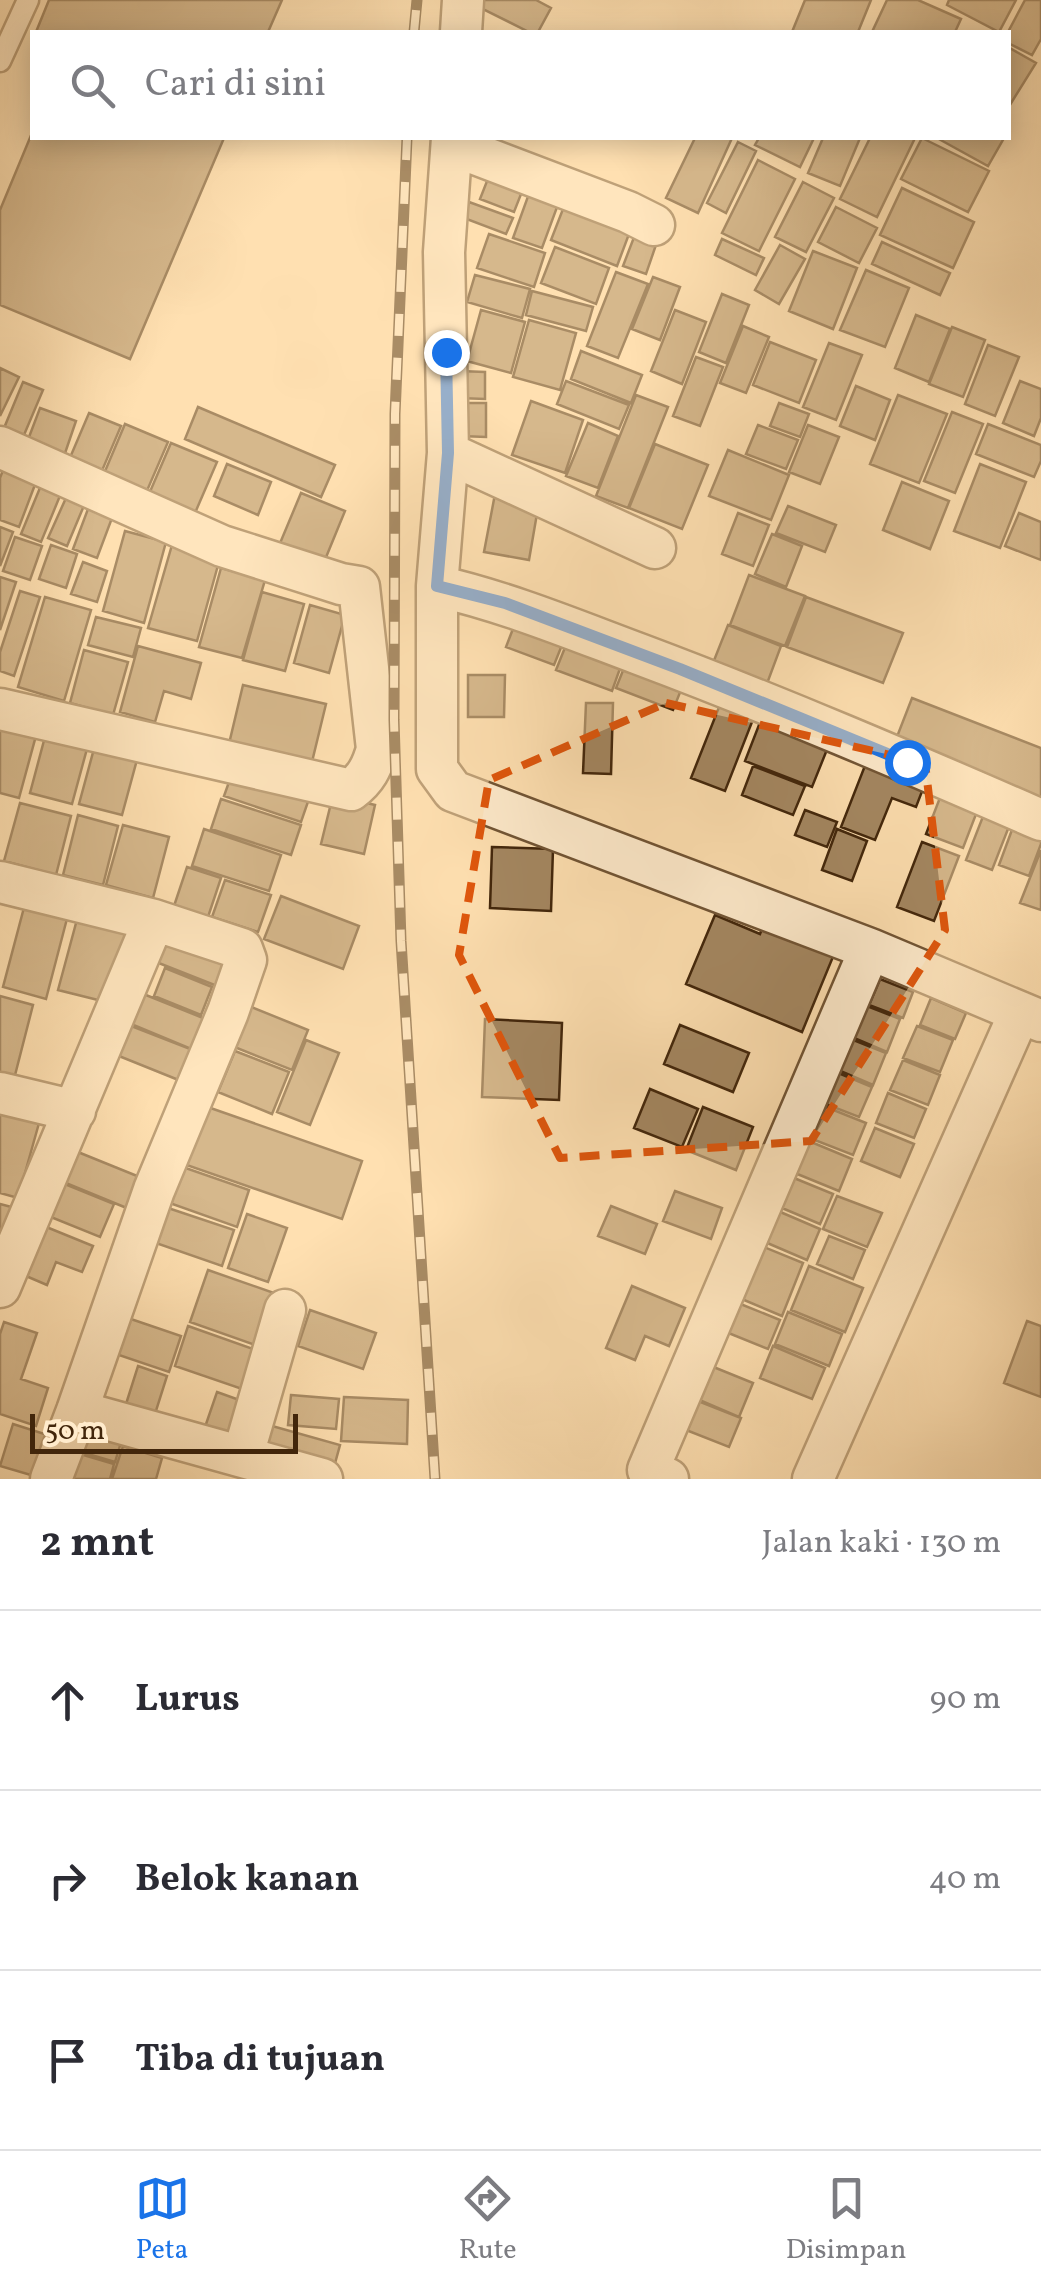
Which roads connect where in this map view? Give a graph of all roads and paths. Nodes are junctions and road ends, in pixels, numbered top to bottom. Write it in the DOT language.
graph roads {
  1 [pos="28,0"];
  2 [pos="463,0"];
  3 [pos="461,30"];
  4 [pos="0,60"];
  5 [pos="452,141"];
  6 [pos="654,225"];
  7 [pos="0,447"];
  8 [pos="448,453"];
  9 [pos="655,548"];
  10 [pos="470,594"];
  11 [pos="0,709"];
  12 [pos="1041,820"];
  13 [pos="0,882"];
  14 [pos="154,920"];
  15 [pos="870,948"];
  16 [pos="1031,1017"];
  17 [pos="0,1093"];
  18 [pos="75,1111"];
  19 [pos="0,1288"];
  20 [pos="286,1310"];
  21 [pos="77,1411"];
  22 [pos="243,1456"];
  23 [pos="654,1476"];
  24 [pos="51,1479"];
  25 [pos="322,1479"];
  26 [pos="813,1479"];
  1 -- 4 [label="lane"];
  2 -- 3 [label="street"];
  5 -- 6 [label="street"];
  5 -- 8 [label="street"];
  7 -- 11 [label="street"];
  8 -- 9 [label="street"];
  8 -- 10 [label="street"];
  10 -- 12 [label="street"];
  10 -- 15 [label="street"];
  13 -- 14 [label="street"];
  14 -- 18 [label="street"];
  14 -- 21 [label="street"];
  15 -- 16 [label="street"];
  15 -- 23 [label="street"];
  16 -- 26 [label="street"];
  17 -- 18 [label="street"];
  18 -- 19 [label="street"];
  20 -- 22 [label="street"];
  21 -- 22 [label="street"];
  21 -- 24 [label="street"];
  22 -- 25 [label="street"];
}
